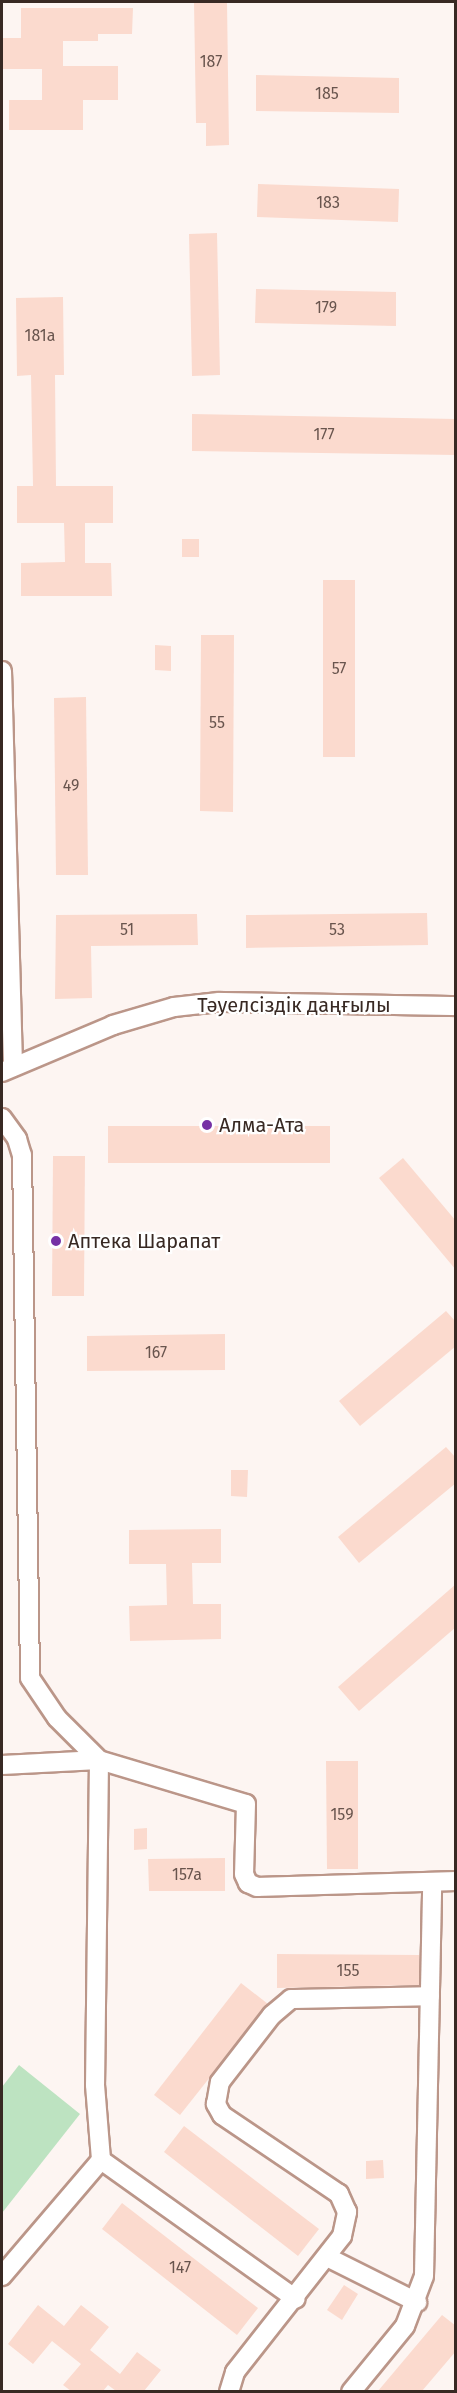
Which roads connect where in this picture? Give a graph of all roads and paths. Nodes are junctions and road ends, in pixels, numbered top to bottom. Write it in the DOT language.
graph roads {
  1 [pos="2,671"];
  2 [pos="456,1006"];
  3 [pos="7,1069"];
  4 [pos="2,1118"];
  5 [pos="99,1760"];
  6 [pos="2,1765"];
  7 [pos="456,1881"];
  8 [pos="432,1882"];
  9 [pos="430,1995"];
  10 [pos="102,2160"];
  11 [pos="327,2257"];
  12 [pos="2,2276"];
  13 [pos="296,2299"];
  14 [pos="417,2302"];
  15 [pos="229,2391"];
  16 [pos="351,2391"];
  1 -- 3 [label="street"];
  2 -- 3 [label="street, Тәуелсіздік даңғылы"];
  4 -- 5 [label="street"];
  5 -- 6 [label="street"];
  5 -- 8 [label="street"];
  5 -- 10 [label="street"];
  7 -- 8 [label="street"];
  8 -- 9 [label="street"];
  9 -- 11 [label="street"];
  9 -- 14 [label="street"];
  10 -- 12 [label="street"];
  10 -- 13 [label="street"];
  11 -- 13 [label="street"];
  11 -- 14 [label="street"];
  13 -- 15 [label="street"];
  14 -- 16 [label="street"];
}
